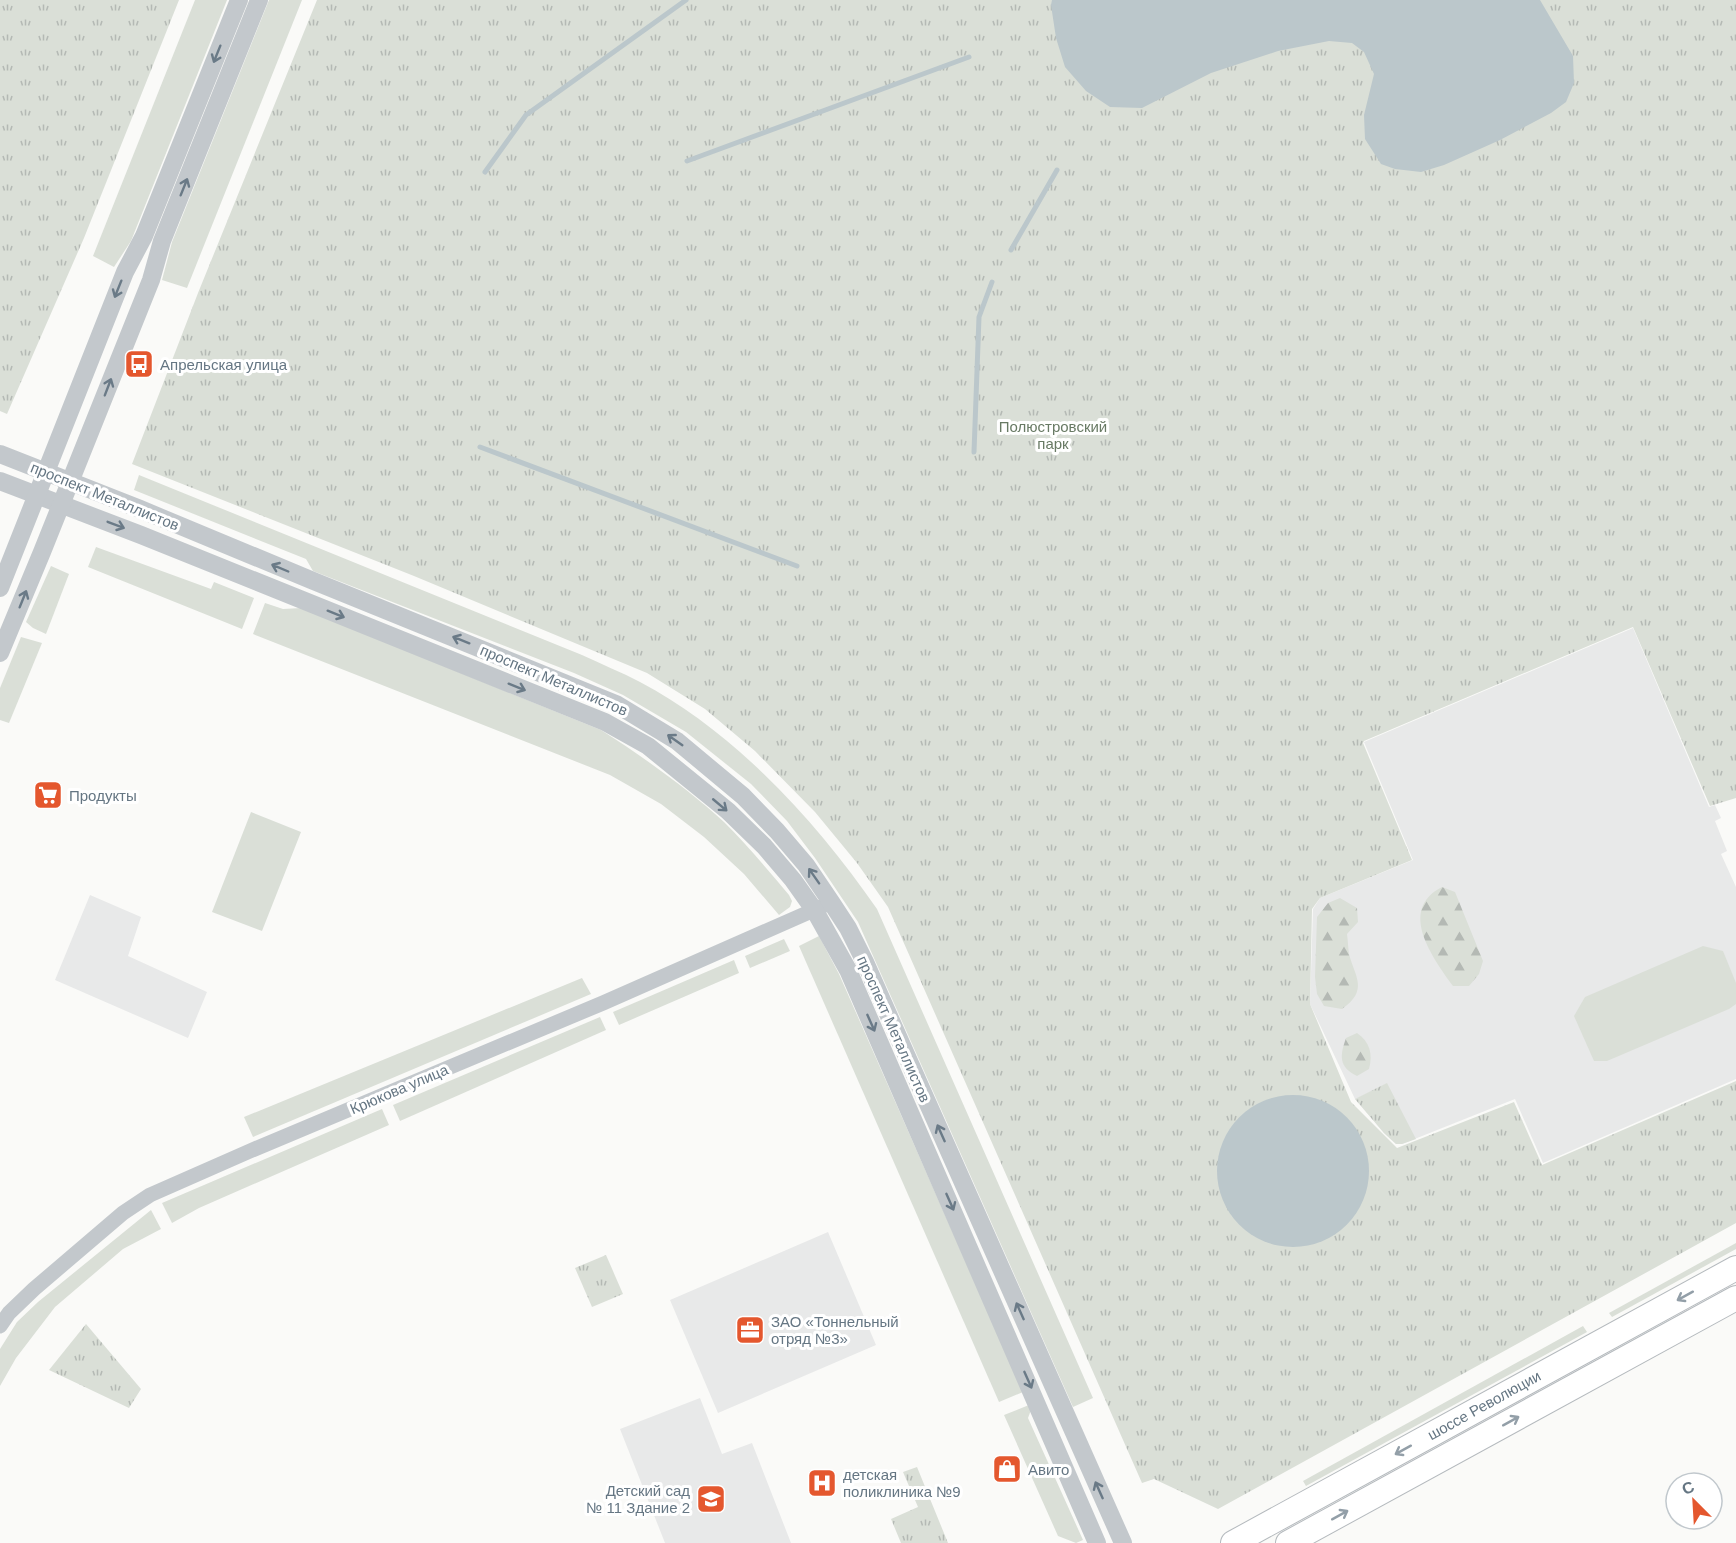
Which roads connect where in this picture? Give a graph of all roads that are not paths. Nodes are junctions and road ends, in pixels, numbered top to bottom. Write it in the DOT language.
graph roads {
  1 [pos="239,0"];
  2 [pos="259,0"];
  3 [pos="0,454"];
  4 [pos="46,472"];
  5 [pos="0,481"];
  6 [pos="71,482"];
  7 [pos="36,495"];
  8 [pos="62,505"];
  9 [pos="0,588"];
  10 [pos="0,653"];
  11 [pos="831,902"];
  12 [pos="815,910"];
  13 [pos="1736,1268"];
  14 [pos="1736,1298"];
  15 [pos="0,1326"];
  16 [pos="1097,1543"];
  17 [pos="1123,1543"];
  18 [pos="1233,1543"];
  19 [pos="1288,1543"];
  1 -- 4 [label="street, one-way"];
  6 -- 2 [label="street, one-way"];
  3 -- 4 [label="street, проспект Металлистов"];
  4 -- 6 [label="street, проспект Металлистов"];
  4 -- 7 [label="street"];
  5 -- 7 [label="street, проспект Металлистов"];
  6 -- 8 [label="street"];
  11 -- 6 [label="street, проспект Металлистов, one-way"];
  7 -- 8 [label="street, проспект Металлистов"];
  7 -- 9 [label="street"];
  10 -- 8 [label="street, one-way"];
  8 -- 12 [label="street, проспект Металлистов, one-way"];
  11 -- 12 [label="street, Крюкова улица"];
  17 -- 11 [label="street, проспект Металлистов, one-way"];
  12 -- 15 [label="street, Крюкова улица"];
  12 -- 16 [label="street, проспект Металлистов, one-way"];
  13 -- 18 [label="main road, шоссе Революции, one-way"];
  19 -- 14 [label="main road, шоссе Революции, one-way"];
}
